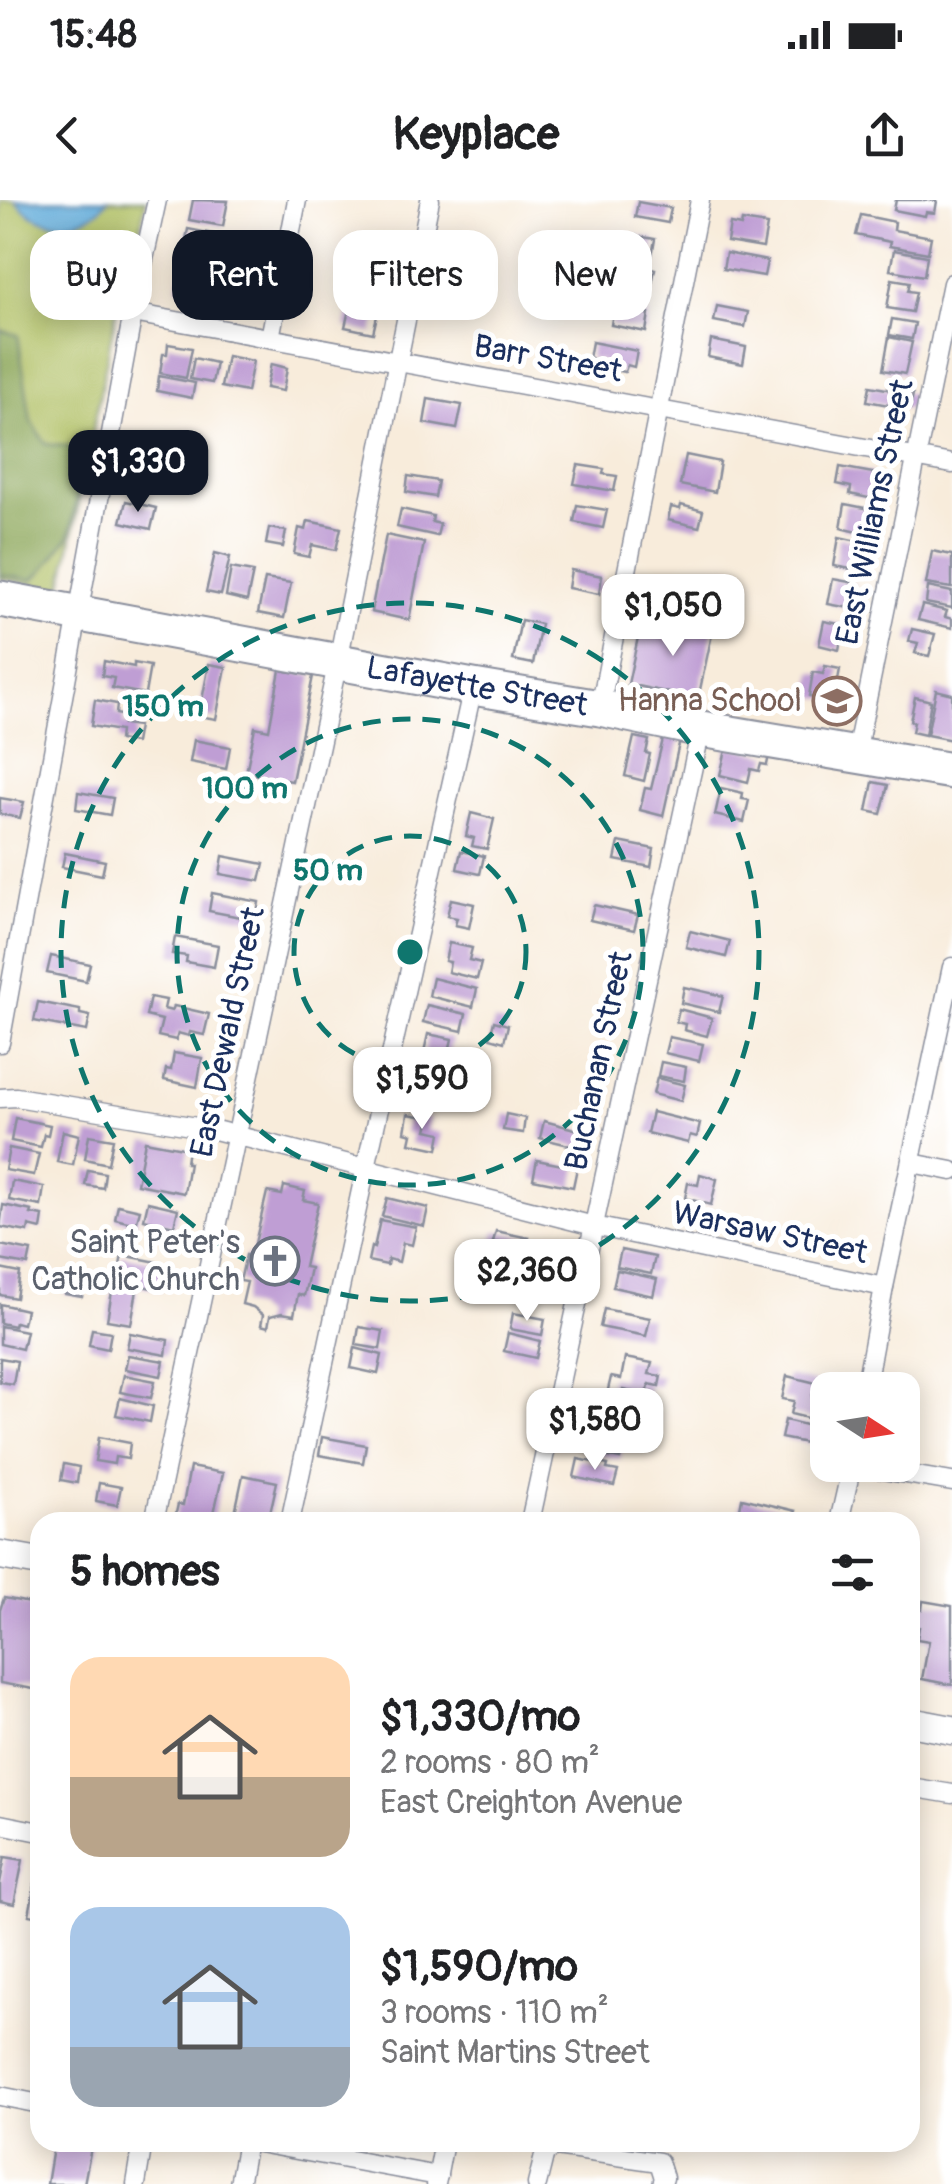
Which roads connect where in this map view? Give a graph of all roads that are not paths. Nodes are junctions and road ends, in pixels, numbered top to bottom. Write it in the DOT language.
graph roads {
  1 [pos="157,200"];
  2 [pos="297,200"];
  3 [pos="430,200"];
  4 [pos="700,200"];
  5 [pos="151,230"];
  6 [pos="952,283"];
  7 [pos="152,316"];
  8 [pos="132,320"];
  9 [pos="270,338"];
  10 [pos="396,362"];
  11 [pos="659,410"];
  12 [pos="918,458"];
  13 [pos="952,464"];
  14 [pos="0,599"];
  15 [pos="80,613"];
  16 [pos="338,661"];
  17 [pos="473,688"];
  18 [pos="600,708"];
  19 [pos="701,729"];
  20 [pos="856,754"];
  21 [pos="952,771"];
  22 [pos="952,967"];
  23 [pos="0,1043"];
  24 [pos="0,1098"];
  25 [pos="236,1136"];
  26 [pos="912,1163"];
  27 [pos="366,1167"];
  28 [pos="952,1171"];
  29 [pos="594,1226"];
  30 [pos="884,1287"];
  31 [pos="868,1372"];
  32 [pos="920,1477"];
  33 [pos="848,1482"];
  34 [pos="952,1482"];
  35 [pos="156,1512"];
  36 [pos="292,1512"];
  37 [pos="532,1512"];
  38 [pos="840,1512"];
  39 [pos="0,1555"];
  40 [pos="30,1560"];
  41 [pos="920,1724"];
  42 [pos="952,1730"];
  43 [pos="920,1788"];
  44 [pos="952,1794"];
  45 [pos="0,1824"];
  46 [pos="30,1830"];
  47 [pos="0,2096"];
  48 [pos="30,2102"];
  49 [pos="142,2152"];
  50 [pos="247,2152"];
  51 [pos="299,2152"];
  52 [pos="442,2152"];
  53 [pos="545,2152"];
  54 [pos="590,2152"];
  55 [pos="437,2180"];
  56 [pos="136,2184"];
  57 [pos="239,2184"];
  58 [pos="537,2184"];
  59 [pos="662,2184"];
  1 -- 5 [label="street"];
  2 -- 9 [label="street"];
  3 -- 10 [label="street, East Dewald Street"];
  4 -- 11 [label="street"];
  6 -- 12 [label="street, East Williams Street"];
  7 -- 9 [label="street, Barr Street"];
  8 -- 15 [label="street"];
  9 -- 10 [label="street, Barr Street"];
  10 -- 11 [label="street, Barr Street"];
  10 -- 16 [label="street, East Dewald Street"];
  11 -- 12 [label="street, Barr Street"];
  11 -- 18 [label="street"];
  12 -- 13 [label="street, Barr Street"];
  12 -- 20 [label="street, East Williams Street"];
  14 -- 15 [label="highway, Lafayette Street"];
  15 -- 16 [label="highway, Lafayette Street"];
  15 -- 23 [label="street"];
  16 -- 17 [label="highway, Lafayette Street"];
  16 -- 25 [label="street, East Dewald Street"];
  17 -- 18 [label="highway, Lafayette Street"];
  17 -- 27 [label="street"];
  18 -- 19 [label="highway, Lafayette Street"];
  19 -- 20 [label="highway, Lafayette Street"];
  19 -- 29 [label="street, Buchanan Street"];
  20 -- 21 [label="highway, Lafayette Street"];
  22 -- 26 [label="street"];
  24 -- 25 [label="street, Warsaw Street"];
  25 -- 27 [label="street, Warsaw Street"];
  25 -- 35 [label="street, East Dewald Street"];
  26 -- 28 [label="street"];
  26 -- 30 [label="street"];
  27 -- 29 [label="street, Warsaw Street"];
  27 -- 36 [label="street"];
  29 -- 30 [label="street, Warsaw Street"];
  29 -- 37 [label="street, Buchanan Street"];
  30 -- 31 [label="street"];
  32 -- 34 [label="street"];
  33 -- 38 [label="street"];
  39 -- 40 [label="street"];
  41 -- 42 [label="street"];
  43 -- 44 [label="street"];
  45 -- 46 [label="street"];
  47 -- 48 [label="street"];
  49 -- 56 [label="street"];
  50 -- 57 [label="street"];
  51 -- 55 [label="street"];
  52 -- 55 [label="street"];
  53 -- 58 [label="street"];
  54 -- 59 [label="street"];
}
